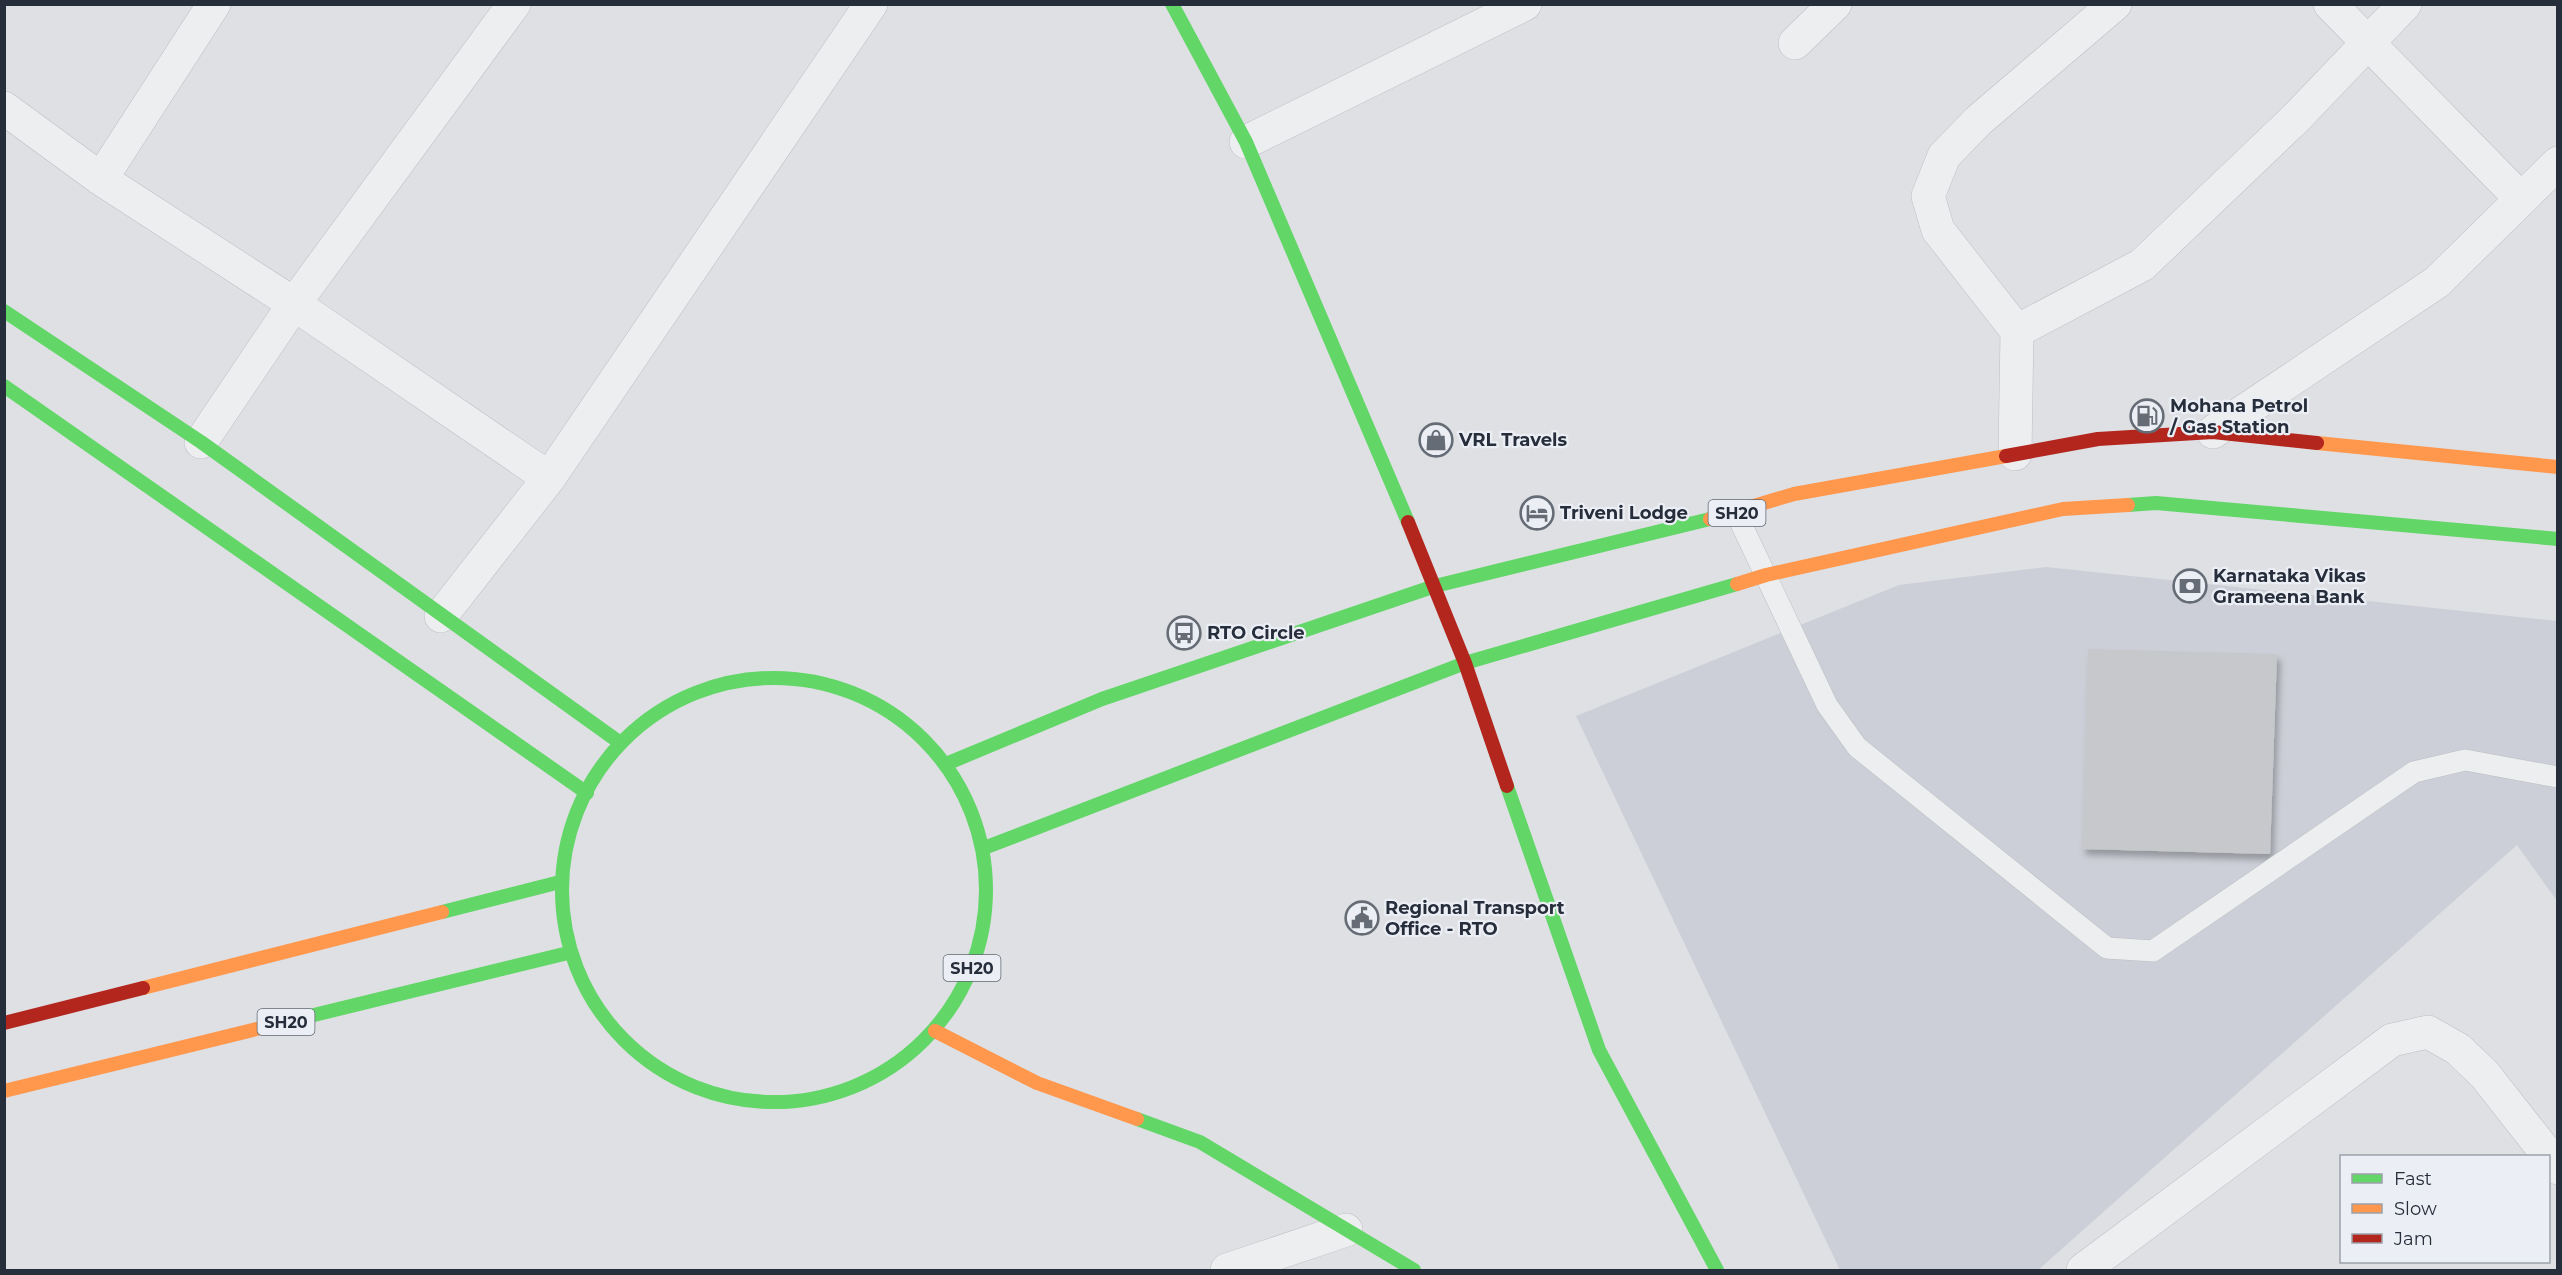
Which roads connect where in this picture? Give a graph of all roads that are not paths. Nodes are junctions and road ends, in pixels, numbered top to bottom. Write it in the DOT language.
graph roads {
  1 [pos="213,4"];
  2 [pos="514,4"];
  3 [pos="871,4"];
  4 [pos="1172,4"];
  5 [pos="1525,4"];
  6 [pos="1835,4"];
  7 [pos="2115,4"];
  8 [pos="2330,4"];
  9 [pos="2405,4"];
  10 [pos="1795,44"];
  11 [pos="2368,44"];
  12 [pos="4,108"];
  13 [pos="1246,142"];
  14 [pos="2558,163"];
  15 [pos="101,179"];
  16 [pos="2521,199"];
  17 [pos="294,304"];
  18 [pos="4,311"];
  19 [pos="2017,331"];
  20 [pos="4,386"];
  21 [pos="2213,432"];
  22 [pos="201,442"];
  23 [pos="2015,454"];
  24 [pos="2558,467"];
  25 [pos="549,478"];
  26 [pos="1736,513"];
  27 [pos="2558,539"];
  28 [pos="1766,575"];
  29 [pos="1435,586"];
  30 [pos="441,616"];
  31 [pos="1465,663"];
  32 [pos="619,742"];
  33 [pos="946,764"];
  34 [pos="2558,777"];
  35 [pos="588,793"];
  36 [pos="984,848"];
  37 [pos="560,882"];
  38 [pos="568,953"];
  39 [pos="4,1023"];
  40 [pos="935,1031"];
  41 [pos="4,1091"];
  42 [pos="2548,1155"];
  43 [pos="1346,1230"];
  44 [pos="1227,1270"];
  45 [pos="1414,1270"];
  46 [pos="1716,1270"];
  47 [pos="2083,1270"];
  1 -- 15 [label="street"];
  2 -- 17 [label="street"];
  3 -- 25 [label="street"];
  4 -- 13 [label="main road"];
  5 -- 13 [label="street"];
  6 -- 10 [label="street"];
  7 -- 19 [label="street"];
  8 -- 11 [label="street"];
  9 -- 11 [label="street"];
  11 -- 16 [label="street"];
  11 -- 19 [label="street"];
  12 -- 15 [label="street"];
  13 -- 29 [label="main road"];
  14 -- 16 [label="street"];
  15 -- 17 [label="street"];
  16 -- 21 [label="street"];
  17 -- 22 [label="street"];
  17 -- 25 [label="street"];
  18 -- 22 [label="main road"];
  19 -- 23 [label="street"];
  20 -- 35 [label="main road"];
  21 -- 23 [label="main road, SH20"];
  21 -- 24 [label="main road, SH20"];
  22 -- 30 [label="main road"];
  23 -- 26 [label="main road, SH20"];
  25 -- 30 [label="street"];
  26 -- 28 [label="lane"];
  26 -- 29 [label="main road, SH20"];
  27 -- 28 [label="main road"];
  28 -- 31 [label="main road"];
  28 -- 34 [label="lane"];
  29 -- 31 [label="main road"];
  29 -- 33 [label="main road, SH20"];
  30 -- 32 [label="main road"];
  31 -- 36 [label="main road"];
  31 -- 46 [label="main road"];
  32 -- 33 [label="main road, SH20"];
  32 -- 35 [label="main road, SH20"];
  33 -- 36 [label="main road, SH20"];
  35 -- 37 [label="main road, SH20"];
  36 -- 40 [label="main road, SH20"];
  37 -- 38 [label="main road, SH20"];
  37 -- 39 [label="main road"];
  38 -- 40 [label="main road, SH20"];
  38 -- 41 [label="main road, SH20"];
  40 -- 43 [label="main road"];
  42 -- 47 [label="street"];
  43 -- 44 [label="street"];
  43 -- 45 [label="main road"];
}
